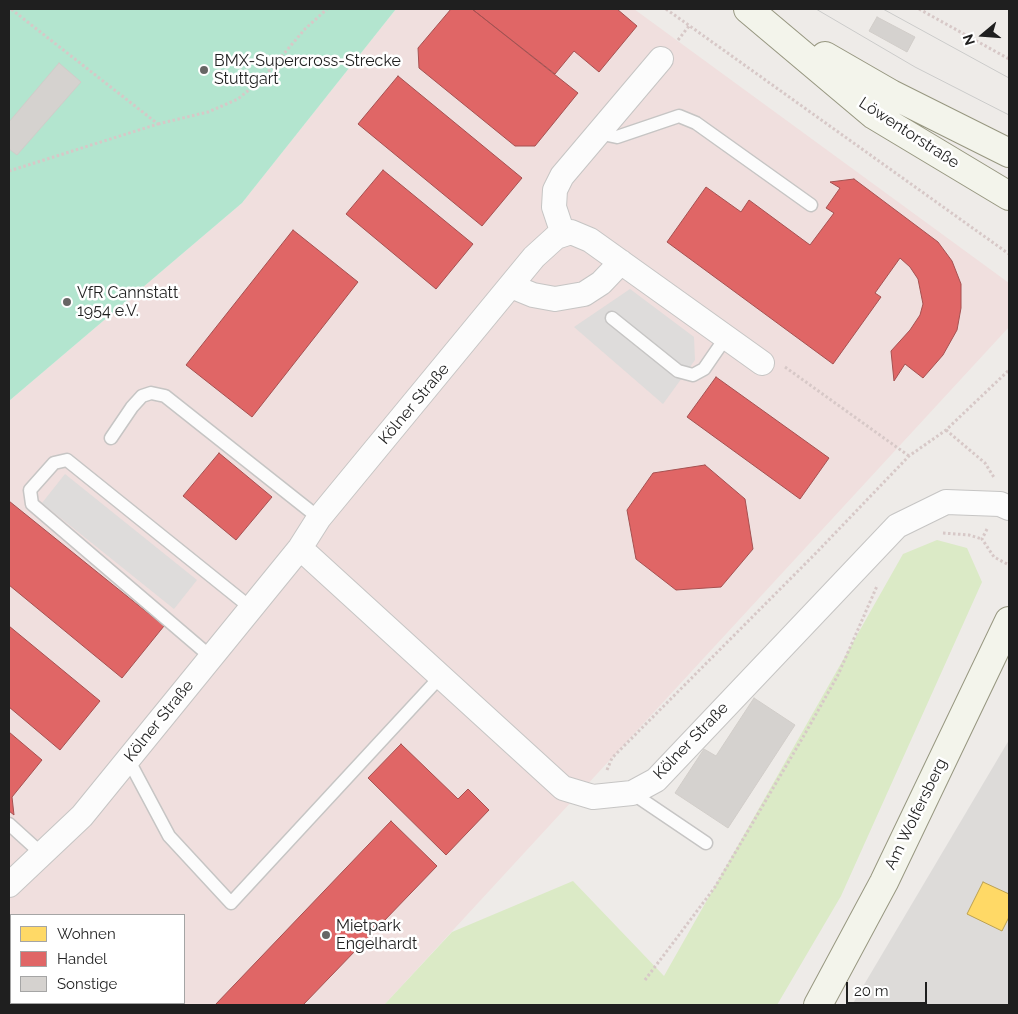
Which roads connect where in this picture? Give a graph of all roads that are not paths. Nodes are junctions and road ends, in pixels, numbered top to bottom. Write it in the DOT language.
graph roads {
  1 [pos="748,9"];
  2 [pos="769,25"];
  3 [pos="661,59"];
  4 [pos="598,133"];
  5 [pos="1009,154"];
  6 [pos="1009,196"];
  7 [pos="811,205"];
  8 [pos="563,234"];
  9 [pos="621,262"];
  10 [pos="511,286"];
  11 [pos="612,318"];
  12 [pos="726,337"];
  13 [pos="762,363"];
  14 [pos="111,438"];
  15 [pos="1004,506"];
  16 [pos="319,518"];
  17 [pos="300,548"];
  18 [pos="251,608"];
  19 [pos="1009,621"];
  20 [pos="211,657"];
  21 [pos="441,676"];
  22 [pos="128,759"];
  23 [pos="632,794"];
  24 [pos="9,824"];
  25 [pos="706,843"];
  26 [pos="42,854"];
  27 [pos="9,885"];
  28 [pos="818,1005"];
  1 -- 2 [label="main road, Löwentorstraße"];
  2 -- 5 [label="main road, Löwentorstraße"];
  2 -- 6 [label="main road, Löwentorstraße"];
  3 -- 4 [label="street"];
  4 -- 7 [label="lane"];
  4 -- 8 [label="street"];
  8 -- 9 [label="street"];
  8 -- 10 [label="street, Kölner Straße"];
  9 -- 10 [label="street"];
  9 -- 12 [label="street"];
  10 -- 16 [label="street, Kölner Straße"];
  11 -- 12 [label="lane"];
  12 -- 13 [label="street"];
  14 -- 16 [label="lane"];
  15 -- 23 [label="street, Kölner Straße"];
  16 -- 17 [label="street, Kölner Straße"];
  17 -- 18 [label="street, Kölner Straße"];
  17 -- 21 [label="street, Kölner Straße"];
  18 -- 20 [label="street, Kölner Straße"];
  18 -- 20 [label="lane"];
  19 -- 28 [label="main road, Am Wolfersberg"];
  20 -- 22 [label="street, Kölner Straße"];
  21 -- 22 [label="lane"];
  21 -- 23 [label="street, Kölner Straße"];
  22 -- 26 [label="street, Kölner Straße"];
  23 -- 25 [label="lane"];
  24 -- 26 [label="lane"];
  26 -- 27 [label="street, Kölner Straße"];
}
